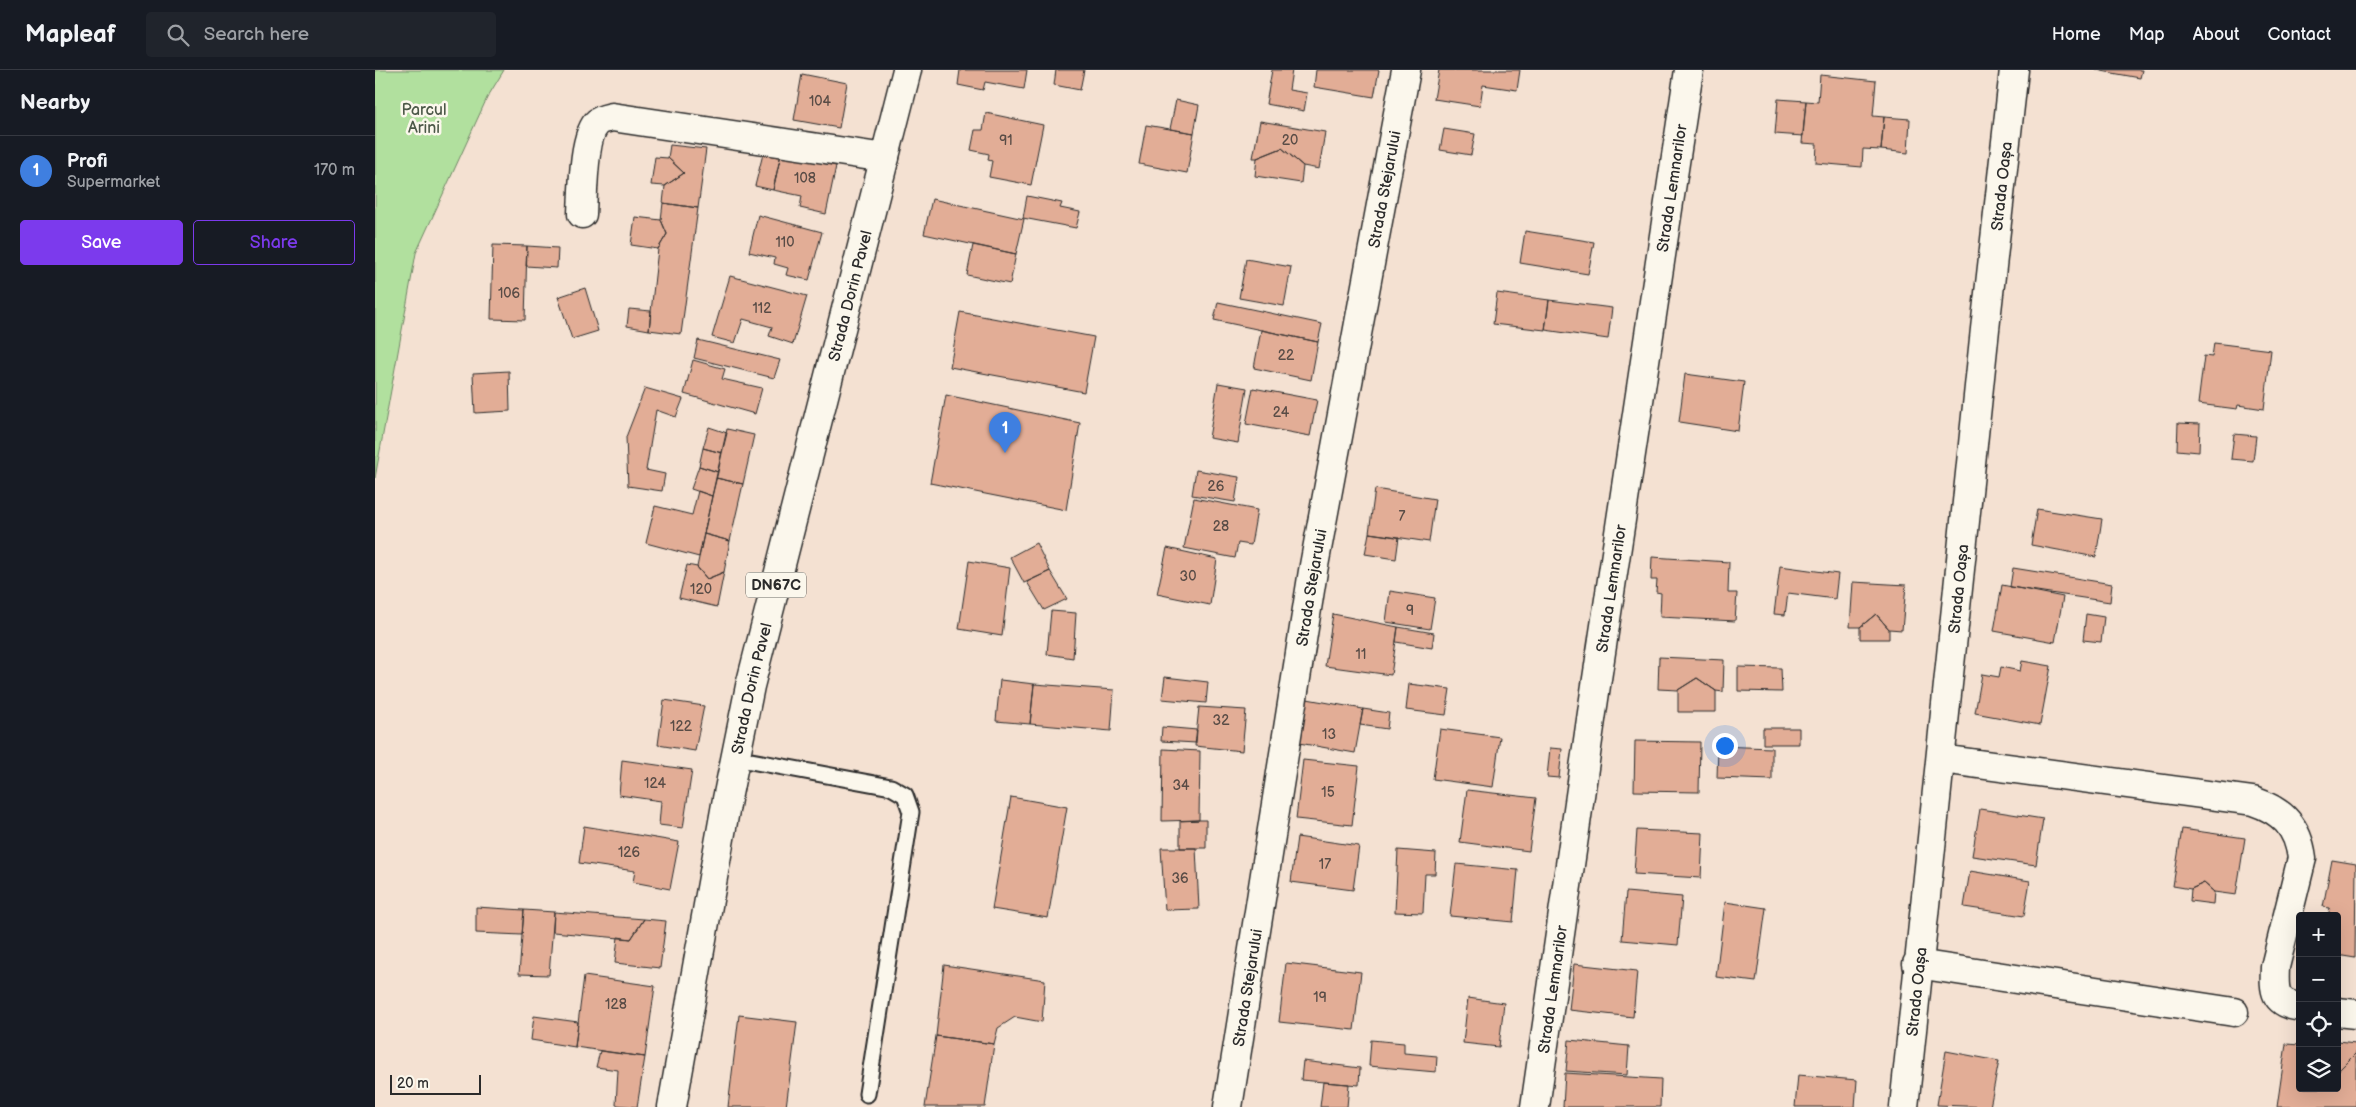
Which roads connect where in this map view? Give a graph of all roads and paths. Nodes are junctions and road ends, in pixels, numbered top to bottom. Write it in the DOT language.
graph roads {
  1 [pos="907,70"];
  2 [pos="1406,70"];
  3 [pos="1689,70"];
  4 [pos="2014,70"];
  5 [pos="885,158"];
  6 [pos="582,214"];
  7 [pos="735,758"];
  8 [pos="1941,759"];
  9 [pos="1917,964"];
  10 [pos="2296,1006"];
  11 [pos="2234,1012"];
  12 [pos="2341,1012"];
  13 [pos="2356,1014"];
  14 [pos="867,1094"];
  15 [pos="672,1107"];
  16 [pos="1228,1107"];
  17 [pos="1535,1107"];
  18 [pos="1904,1107"];
  1 -- 5 [label="street, Strada Dorin Pavel / DN67C"];
  2 -- 16 [label="street, Strada Stejarului"];
  3 -- 17 [label="street, Strada Lemnarilor"];
  4 -- 8 [label="street, Strada Oașa"];
  5 -- 6 [label="street"];
  5 -- 7 [label="street, Strada Dorin Pavel / DN67C"];
  7 -- 14 [label="lane"];
  7 -- 15 [label="street, Strada Dorin Pavel / DN67C"];
  8 -- 9 [label="street, Strada Oașa"];
  8 -- 10 [label="street"];
  9 -- 11 [label="street"];
  9 -- 18 [label="street, Strada Oașa"];
  12 -- 13 [label="street"];
}
